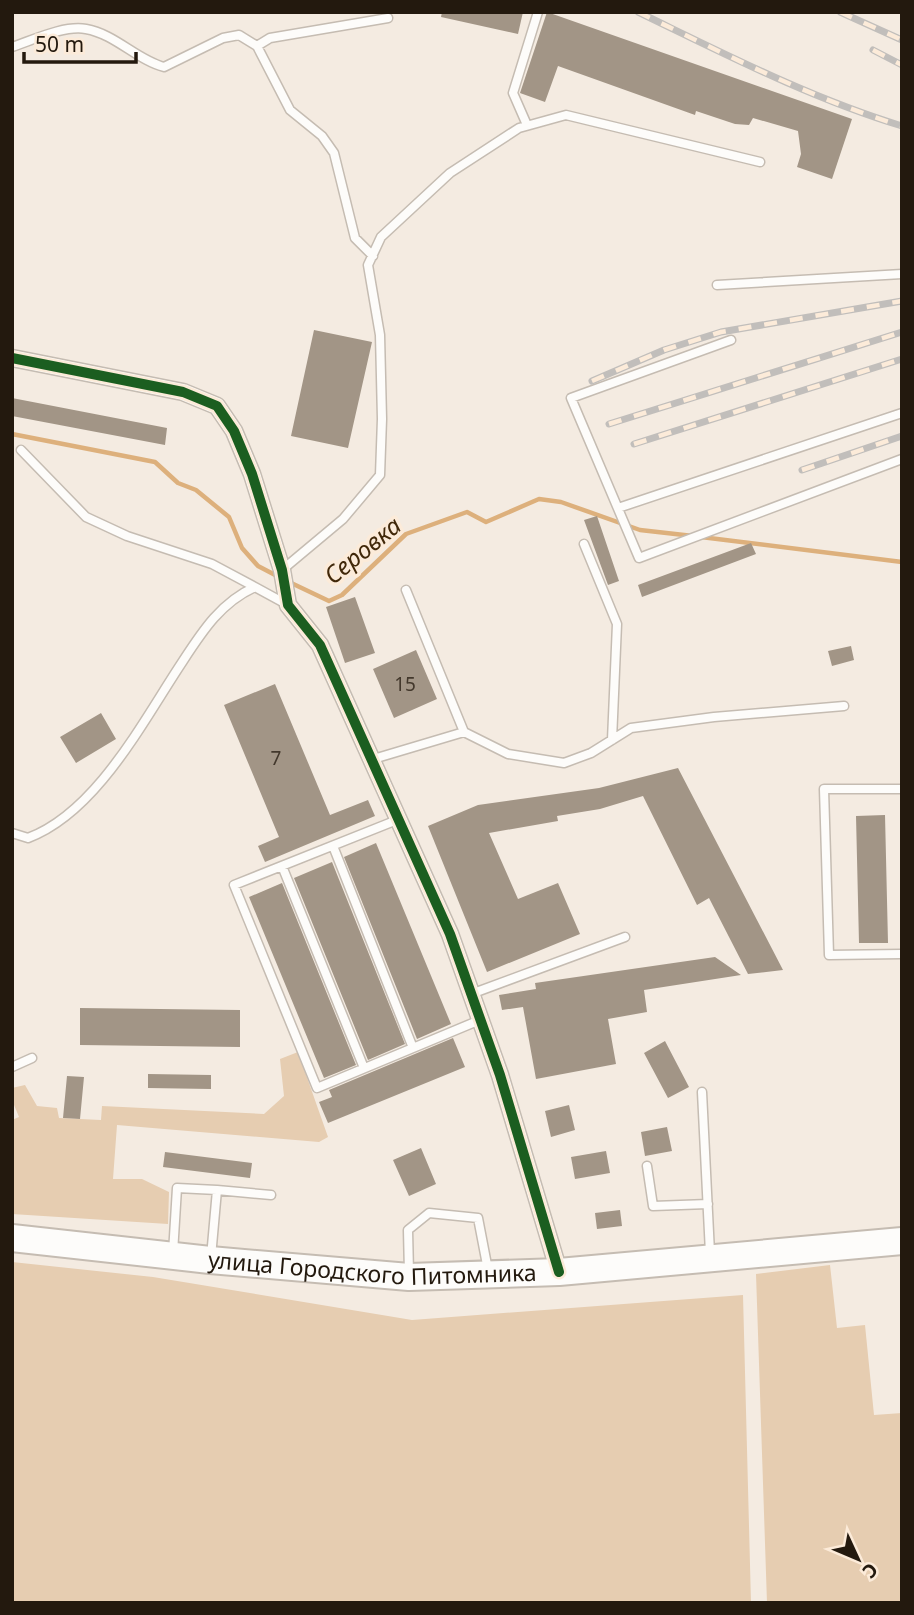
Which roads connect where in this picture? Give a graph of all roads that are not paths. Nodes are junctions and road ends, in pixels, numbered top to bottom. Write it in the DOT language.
graph roads {
  1 [pos="538,12"];
  2 [pos="388,18"];
  3 [pos="257,46"];
  4 [pos="12,47"];
  5 [pos="527,125"];
  6 [pos="760,162"];
  7 [pos="373,256"];
  8 [pos="902,274"];
  9 [pos="717,285"];
  10 [pos="731,340"];
  11 [pos="12,358"];
  12 [pos="902,414"];
  13 [pos="21,450"];
  14 [pos="902,459"];
  15 [pos="618,508"];
  16 [pos="584,544"];
  17 [pos="282,570"];
  18 [pos="255,587"];
  19 [pos="406,590"];
  20 [pos="288,605"];
  21 [pos="844,706"];
  22 [pos="464,732"];
  23 [pos="612,740"];
  24 [pos="370,760"];
  25 [pos="902,789"];
  26 [pos="397,820"];
  27 [pos="12,832"];
  28 [pos="333,846"];
  29 [pos="282,866"];
  30 [pos="625,937"];
  31 [pos="902,954"];
  32 [pos="471,993"];
  33 [pos="480,1020"];
  34 [pos="413,1048"];
  35 [pos="32,1058"];
  36 [pos="12,1067"];
  37 [pos="364,1068"];
  38 [pos="702,1092"];
  39 [pos="647,1166"];
  40 [pos="217,1190"];
  41 [pos="271,1195"];
  42 [pos="708,1204"];
  43 [pos="12,1238"];
  44 [pos="902,1241"];
  45 [pos="173,1255"];
  46 [pos="211,1260"];
  47 [pos="710,1260"];
  48 [pos="559,1272"];
  49 [pos="489,1276"];
  50 [pos="409,1277"];
  1 -- 5 [label="lane"];
  2 -- 3 [label="lane"];
  3 -- 4 [label="lane"];
  3 -- 7 [label="lane"];
  5 -- 6 [label="lane"];
  5 -- 7 [label="lane"];
  7 -- 17 [label="lane"];
  8 -- 9 [label="lane"];
  10 -- 15 [label="lane"];
  11 -- 17 [label="street"];
  12 -- 15 [label="lane"];
  13 -- 18 [label="lane"];
  14 -- 15 [label="lane"];
  16 -- 23 [label="lane"];
  17 -- 20 [label="street"];
  18 -- 20 [label="lane"];
  18 -- 27 [label="lane"];
  19 -- 22 [label="lane"];
  20 -- 24 [label="street"];
  21 -- 23 [label="lane"];
  22 -- 23 [label="lane"];
  22 -- 24 [label="lane"];
  24 -- 26 [label="street"];
  25 -- 31 [label="lane"];
  26 -- 28 [label="lane"];
  26 -- 32 [label="street"];
  28 -- 29 [label="lane"];
  28 -- 34 [label="lane"];
  29 -- 37 [label="lane"];
  29 -- 37 [label="lane"];
  30 -- 32 [label="lane"];
  32 -- 33 [label="street"];
  33 -- 34 [label="lane"];
  33 -- 48 [label="street"];
  34 -- 37 [label="lane"];
  35 -- 36 [label="lane"];
  38 -- 42 [label="lane"];
  39 -- 42 [label="lane"];
  40 -- 41 [label="lane"];
  40 -- 45 [label="lane"];
  40 -- 46 [label="lane"];
  42 -- 47 [label="lane"];
  43 -- 45 [label="main road, улица Городского Питомника"];
  44 -- 47 [label="main road, улица Городского Питомника"];
  45 -- 46 [label="main road, улица Городского Питомника"];
  46 -- 50 [label="main road, улица Городского Питомника"];
  47 -- 48 [label="main road, улица Городского Питомника"];
  48 -- 49 [label="main road, улица Городского Питомника"];
  49 -- 50 [label="main road, улица Городского Питомника"];
  49 -- 50 [label="lane"];
}
